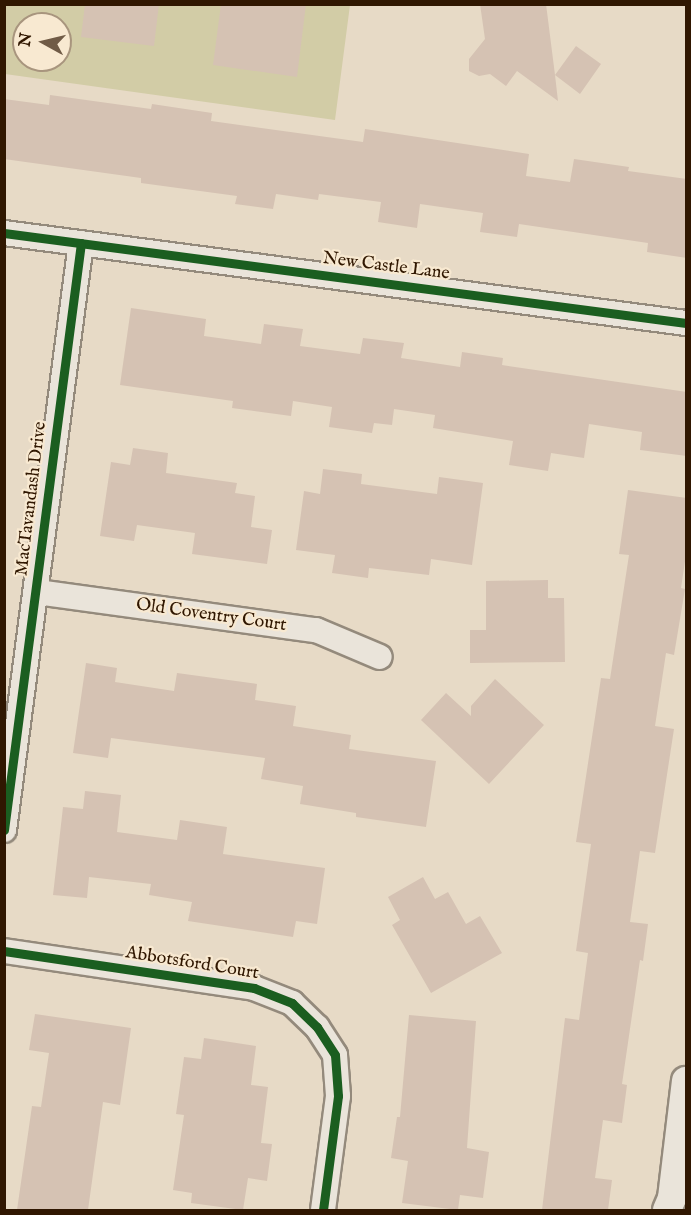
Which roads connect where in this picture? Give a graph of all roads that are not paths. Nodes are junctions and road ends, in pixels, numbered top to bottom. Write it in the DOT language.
graph roads {
  1 [pos="4,233"];
  2 [pos="81,243"];
  3 [pos="687,323"];
  4 [pos="37,592"];
  5 [pos="380,657"];
  6 [pos="4,830"];
  7 [pos="4,951"];
  8 [pos="687,1080"];
  9 [pos="323,1210"];
  10 [pos="667,1210"];
  1 -- 2 [label="street, New Castle Lane"];
  2 -- 3 [label="street, New Castle Lane"];
  2 -- 4 [label="street, MacTavandash Drive"];
  4 -- 5 [label="street, Old Coventry Court"];
  4 -- 6 [label="street, MacTavandash Drive"];
  7 -- 9 [label="street, Abbotsford Court"];
  8 -- 10 [label="street"];
}
